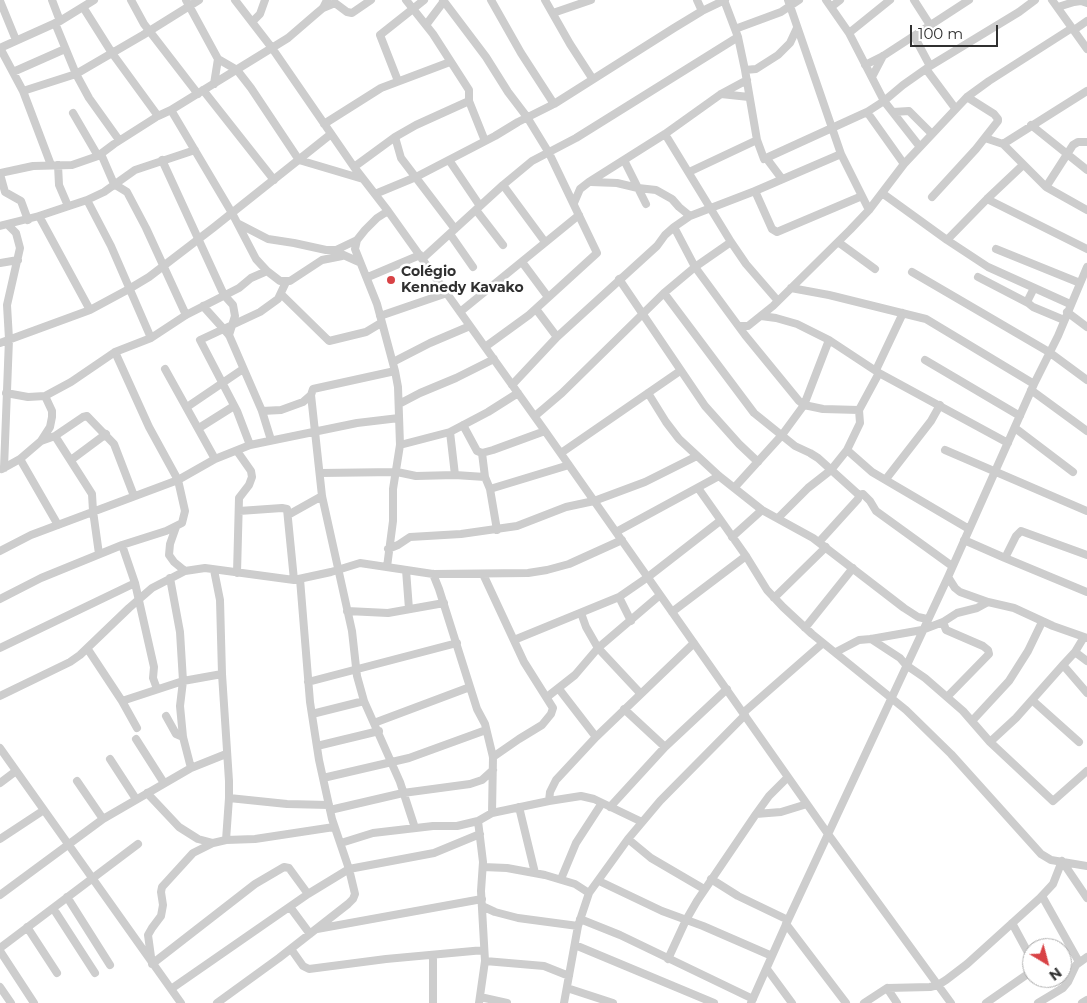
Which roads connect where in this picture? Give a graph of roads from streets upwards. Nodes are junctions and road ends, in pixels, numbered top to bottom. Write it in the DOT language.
graph roads {
  1 [pos="52,0"];
  2 [pos="94,0"];
  3 [pos="131,0"];
  4 [pos="199,0"];
  5 [pos="235,0"];
  6 [pos="265,0"];
  7 [pos="327,0"];
  8 [pos="371,0"];
  9 [pos="406,0"];
  10 [pos="424,0"];
  11 [pos="491,0"];
  12 [pos="545,0"];
  13 [pos="591,0"];
  14 [pos="697,0"];
  15 [pos="724,0"];
  16 [pos="799,0"];
  17 [pos="840,0"];
  18 [pos="890,0"];
  19 [pos="914,0"];
  20 [pos="968,0"];
  21 [pos="1035,0"];
  22 [pos="1052,0"];
  23 [pos="0,1"];
  24 [pos="444,1"];
  25 [pos="1083,1"];
  26 [pos="188,3"];
  27 [pos="828,3"];
  28 [pos="788,4"];
  29 [pos="84,7"];
  30 [pos="322,8"];
  31 [pos="412,8"];
  32 [pos="1058,8"];
  33 [pos="702,11"];
  34 [pos="552,13"];
  35 [pos="1087,21"];
  36 [pos="58,22"];
  37 [pos="252,22"];
  38 [pos="426,25"];
  39 [pos="930,25"];
  40 [pos="797,28"];
  41 [pos="1073,29"];
  42 [pos="150,31"];
  43 [pos="736,33"];
  44 [pos="849,33"];
  45 [pos="914,36"];
  46 [pos="16,40"];
  47 [pos="0,48"];
  48 [pos="272,48"];
  49 [pos="65,49"];
  50 [pos="1087,49"];
  51 [pos="112,54"];
  52 [pos="883,56"];
  53 [pos="218,60"];
  54 [pos="450,62"];
  55 [pos="865,65"];
  56 [pos="928,68"];
  57 [pos="237,70"];
  58 [pos="746,70"];
  59 [pos="14,72"];
  60 [pos="76,74"];
  61 [pos="872,77"];
  62 [pos="592,78"];
  63 [pos="747,80"];
  64 [pos="398,81"];
  65 [pos="214,84"];
  66 [pos="23,91"];
  67 [pos="1087,91"];
  68 [pos="200,92"];
  69 [pos="721,94"];
  70 [pos="749,97"];
  71 [pos="967,97"];
  72 [pos="470,100"];
  73 [pos="884,101"];
  74 [pos="554,104"];
  75 [pos="955,108"];
  76 [pos="170,110"];
  77 [pos="867,112"];
  78 [pos="893,112"];
  79 [pos="73,113"];
  80 [pos="158,116"];
  81 [pos="527,117"];
  82 [pos="324,124"];
  83 [pos="1031,125"];
  84 [pos="833,129"];
  85 [pos="332,134"];
  86 [pos="665,134"];
  87 [pos="932,134"];
  88 [pos="395,137"];
  89 [pos="985,138"];
  90 [pos="119,140"];
  91 [pos="757,140"];
  92 [pos="485,141"];
  93 [pos="1087,142"];
  94 [pos="1003,144"];
  95 [pos="920,147"];
  96 [pos="194,150"];
  97 [pos="549,153"];
  98 [pos="1067,153"];
  99 [pos="841,154"];
  100 [pos="100,155"];
  101 [pos="767,159"];
  102 [pos="162,160"];
  103 [pos="299,160"];
  104 [pos="449,160"];
  105 [pos="624,160"];
  106 [pos="904,164"];
  107 [pos="54,165"];
  108 [pos="1023,165"];
  109 [pos="354,167"];
  110 [pos="1087,170"];
  111 [pos="689,172"];
  112 [pos="0,174"];
  113 [pos="416,177"];
  114 [pos="363,179"];
  115 [pos="782,179"];
  116 [pos="274,180"];
  117 [pos="589,182"];
  118 [pos="114,184"];
  119 [pos="502,185"];
  120 [pos="1046,187"];
  121 [pos="638,188"];
  122 [pos="567,189"];
  123 [pos="580,189"];
  124 [pos="754,191"];
  125 [pos="882,193"];
  126 [pos="375,194"];
  127 [pos="862,196"];
  128 [pos="932,197"];
  129 [pos="987,199"];
  130 [pos="87,200"];
  131 [pos="574,202"];
  132 [pos="646,204"];
  133 [pos="68,206"];
  134 [pos="679,207"];
  135 [pos="478,208"];
  136 [pos="709,209"];
  137 [pos="869,210"];
  138 [pos="1087,210"];
  139 [pos="388,211"];
  140 [pos="232,213"];
  141 [pos="579,215"];
  142 [pos="40,216"];
  143 [pos="690,216"];
  144 [pos="28,220"];
  145 [pos="19,222"];
  146 [pos="239,224"];
  147 [pos="4,225"];
  148 [pos="676,225"];
  149 [pos="453,231"];
  150 [pos="16,234"];
  151 [pos="198,240"];
  152 [pos="357,240"];
  153 [pos="947,240"];
  154 [pos="545,242"];
  155 [pos="731,242"];
  156 [pos="838,242"];
  157 [pos="504,245"];
  158 [pos="996,249"];
  159 [pos="1087,249"];
  160 [pos="339,253"];
  161 [pos="421,257"];
  162 [pos="18,260"];
  163 [pos="359,262"];
  164 [pos="522,262"];
  165 [pos="0,263"];
  166 [pos="164,265"];
  167 [pos="473,268"];
  168 [pos="695,268"];
  169 [pos="875,268"];
  170 [pos="267,272"];
  171 [pos="912,272"];
  172 [pos="1086,272"];
  173 [pos="368,277"];
  174 [pos="978,277"];
  175 [pos="620,279"];
  176 [pos="286,282"];
  177 [pos="1080,283"];
  178 [pos="791,288"];
  179 [pos="1034,288"];
  180 [pos="129,289"];
  181 [pos="447,293"];
  182 [pos="664,293"];
  183 [pos="224,294"];
  184 [pos="280,296"];
  185 [pos="548,297"];
  186 [pos="778,301"];
  187 [pos="1028,303"];
  188 [pos="4,305"];
  189 [pos="203,306"];
  190 [pos="1069,308"];
  191 [pos="536,309"];
  192 [pos="90,310"];
  193 [pos="460,312"];
  194 [pos="644,313"];
  195 [pos="903,313"];
  196 [pos="186,315"];
  197 [pos="761,316"];
  198 [pos="380,319"];
  199 [pos="1064,320"];
  200 [pos="470,326"];
  201 [pos="739,326"];
  202 [pos="748,326"];
  203 [pos="1087,327"];
  204 [pos="228,330"];
  205 [pos="745,335"];
  206 [pos="557,337"];
  207 [pos="151,338"];
  208 [pos="9,340"];
  209 [pos="829,340"];
  210 [pos="0,343"];
  211 [pos="485,347"];
  212 [pos="115,352"];
  213 [pos="1049,352"];
  214 [pos="494,359"];
  215 [pos="925,360"];
  216 [pos="393,362"];
  217 [pos="165,369"];
  218 [pos="243,370"];
  219 [pos="395,371"];
  220 [pos="680,371"];
  221 [pos="878,371"];
  222 [pos="1087,380"];
  223 [pos="222,384"];
  224 [pos="512,385"];
  225 [pos="1033,387"];
  226 [pos="518,392"];
  227 [pos="6,393"];
  228 [pos="648,394"];
  229 [pos="311,395"];
  230 [pos="45,396"];
  231 [pos="399,404"];
  232 [pos="804,405"];
  233 [pos="940,405"];
  234 [pos="234,406"];
  235 [pos="187,407"];
  236 [pos="859,410"];
  237 [pos="262,411"];
  238 [pos="535,416"];
  239 [pos="1020,416"];
  240 [pos="399,418"];
  241 [pos="463,425"];
  242 [pos="199,428"];
  243 [pos="1015,428"];
  244 [pos="545,431"];
  245 [pos="1087,431"];
  246 [pos="450,432"];
  247 [pos="315,433"];
  248 [pos="106,434"];
  249 [pos="782,435"];
  250 [pos="55,436"];
  251 [pos="271,440"];
  252 [pos="42,441"];
  253 [pos="1008,443"];
  254 [pos="250,445"];
  255 [pos="400,445"];
  256 [pos="237,450"];
  257 [pos="847,450"];
  258 [pos="945,450"];
  259 [pos="482,453"];
  260 [pos="561,453"];
  261 [pos="697,456"];
  262 [pos="20,459"];
  263 [pos="215,459"];
  264 [pos="70,460"];
  265 [pos="758,462"];
  266 [pos="569,464"];
  267 [pos="2,469"];
  268 [pos="831,470"];
  269 [pos="320,472"];
  270 [pos="397,472"];
  271 [pos="1073,472"];
  272 [pos="995,473"];
  273 [pos="455,475"];
  274 [pos="719,476"];
  275 [pos="484,477"];
  276 [pos="886,479"];
  277 [pos="178,480"];
  278 [pos="698,488"];
  279 [pos="734,488"];
  280 [pos="490,489"];
  281 [pos="859,495"];
  282 [pos="134,496"];
  283 [pos="322,496"];
  284 [pos="594,501"];
  285 [pos="762,510"];
  286 [pos="93,511"];
  287 [pos="239,511"];
  288 [pos="1087,511"];
  289 [pos="288,515"];
  290 [pos="778,518"];
  291 [pos="720,521"];
  292 [pos="58,525"];
  293 [pos="176,527"];
  294 [pos="969,529"];
  295 [pos="497,530"];
  296 [pos="616,532"];
  297 [pos="732,537"];
  298 [pos="622,540"];
  299 [pos="964,540"];
  300 [pos="122,545"];
  301 [pos="822,545"];
  302 [pos="388,549"];
  303 [pos="0,551"];
  304 [pos="99,554"];
  305 [pos="1087,555"];
  306 [pos="746,556"];
  307 [pos="1005,558"];
  308 [pos="387,566"];
  309 [pos="952,566"];
  310 [pos="853,568"];
  311 [pos="214,570"];
  312 [pos="339,570"];
  313 [pos="406,570"];
  314 [pos="185,571"];
  315 [pos="236,573"];
  316 [pos="433,574"];
  317 [pos="483,574"];
  318 [pos="648,577"];
  319 [pos="948,577"];
  320 [pos="170,578"];
  321 [pos="297,580"];
  322 [pos="135,583"];
  323 [pos="1087,592"];
  324 [pos="660,595"];
  325 [pos="619,596"];
  326 [pos="0,598"];
  327 [pos="774,598"];
  328 [pos="138,601"];
  329 [pos="988,602"];
  330 [pos="444,603"];
  331 [pos="409,609"];
  332 [pos="347,611"];
  333 [pos="672,612"];
  334 [pos="581,613"];
  335 [pos="927,619"];
  336 [pos="631,621"];
  337 [pos="943,622"];
  338 [pos="1042,622"];
  339 [pos="806,628"];
  340 [pos="922,630"];
  341 [pos="1085,637"];
  342 [pos="514,640"];
  343 [pos="871,640"];
  344 [pos="456,643"];
  345 [pos="694,643"];
  346 [pos="824,643"];
  347 [pos="0,648"];
  348 [pos="87,648"];
  349 [pos="598,648"];
  350 [pos="836,652"];
  351 [pos="1074,652"];
  352 [pos="1087,661"];
  353 [pos="906,664"];
  354 [pos="1064,665"];
  355 [pos="356,669"];
  356 [pos="222,674"];
  357 [pos="183,682"];
  358 [pos="308,682"];
  359 [pos="470,687"];
  360 [pos="157,689"];
  361 [pos="558,689"];
  362 [pos="727,689"];
  363 [pos="640,693"];
  364 [pos="1087,693"];
  365 [pos="0,696"];
  366 [pos="547,697"];
  367 [pos="947,697"];
  368 [pos="891,698"];
  369 [pos="1032,700"];
  370 [pos="122,701"];
  371 [pos="364,701"];
  372 [pos="624,709"];
  373 [pos="312,714"];
  374 [pos="744,714"];
  375 [pos="166,716"];
  376 [pos="972,721"];
  377 [pos="374,723"];
  378 [pos="137,728"];
  379 [pos="486,730"];
  380 [pos="378,731"];
  381 [pos="183,737"];
  382 [pos="596,737"];
  383 [pos="136,740"];
  384 [pos="990,742"];
  385 [pos="1079,742"];
  386 [pos="317,746"];
  387 [pos="665,747"];
  388 [pos="0,748"];
  389 [pos="226,754"];
  390 [pos="493,757"];
  391 [pos="110,759"];
  392 [pos="391,762"];
  393 [pos="191,768"];
  394 [pos="493,770"];
  395 [pos="16,771"];
  396 [pos="1087,771"];
  397 [pos="788,777"];
  398 [pos="323,778"];
  399 [pos="76,781"];
  400 [pos="0,783"];
  401 [pos="164,783"];
  402 [pos="403,792"];
  403 [pos="147,793"];
  404 [pos="229,798"];
  405 [pos="136,799"];
  406 [pos="549,800"];
  407 [pos="807,804"];
  408 [pos="606,805"];
  409 [pos="519,807"];
  410 [pos="329,808"];
  411 [pos="44,810"];
  412 [pos="492,813"];
  413 [pos="756,814"];
  414 [pos="103,819"];
  415 [pos="478,821"];
  416 [pos="642,822"];
  417 [pos="334,827"];
  418 [pos="415,828"];
  419 [pos="480,834"];
  420 [pos="828,834"];
  421 [pos="0,838"];
  422 [pos="628,839"];
  423 [pos="226,840"];
  424 [pos="213,843"];
  425 [pos="341,843"];
  426 [pos="138,844"];
  427 [pos="69,845"];
  428 [pos="1062,861"];
  429 [pos="482,866"];
  430 [pos="1087,866"];
  431 [pos="349,869"];
  432 [pos="535,873"];
  433 [pos="92,879"];
  434 [pos="560,879"];
  435 [pos="711,880"];
  436 [pos="599,881"];
  437 [pos="704,889"];
  438 [pos="308,894"];
  439 [pos="589,894"];
  440 [pos="0,895"];
  441 [pos="1042,896"];
  442 [pos="68,897"];
  443 [pos="1087,898"];
  444 [pos="482,902"];
  445 [pos="290,907"];
  446 [pos="53,908"];
  447 [pos="686,920"];
  448 [pos="579,922"];
  449 [pos="787,922"];
  450 [pos="1012,923"];
  451 [pos="27,927"];
  452 [pos="313,932"];
  453 [pos="1022,942"];
  454 [pos="575,945"];
  455 [pos="0,949"];
  456 [pos="291,949"];
  457 [pos="484,950"];
  458 [pos="433,955"];
  459 [pos="772,956"];
  460 [pos="1087,957"];
  461 [pos="668,959"];
  462 [pos="485,961"];
  463 [pos="1079,962"];
  464 [pos="152,964"];
  465 [pos="110,965"];
  466 [pos="767,968"];
  467 [pos="57,973"];
  468 [pos="95,973"];
  469 [pos="569,976"];
  470 [pos="1022,978"];
  471 [pos="938,985"];
  472 [pos="0,987"];
  473 [pos="567,988"];
  474 [pos="887,988"];
  475 [pos="171,989"];
  476 [pos="480,1000"];
  477 [pos="1087,1000"];
  478 [pos="752,1001"];
  479 [pos="11,1003"];
  480 [pos="34,1003"];
  481 [pos="181,1003"];
  482 [pos="217,1003"];
  483 [pos="433,1003"];
  484 [pos="507,1003"];
  485 [pos="564,1003"];
  486 [pos="613,1003"];
  487 [pos="714,1003"];
  488 [pos="792,1003"];
  489 [pos="846,1003"];
  490 [pos="864,1003"];
  491 [pos="897,1003"];
  492 [pos="951,1003"];
  493 [pos="986,1003"];
  494 [pos="1038,1003"];
  495 [pos="1082,1003"];
  1 -- 36 [label="street"];
  2 -- 29 [label="street"];
  3 -- 42 [label="street"];
  4 -- 26 [label="street"];
  5 -- 37 [label="street"];
  6 -- 37 [label="street"];
  7 -- 30 [label="street"];
  8 -- 30 [label="street"];
  9 -- 31 [label="street"];
  10 -- 31 [label="street"];
  11 -- 74 [label="street"];
  12 -- 34 [label="street"];
  13 -- 34 [label="street"];
  14 -- 33 [label="street"];
  15 -- 33 [label="street"];
  15 -- 43 [label="street"];
  16 -- 28 [label="street"];
  17 -- 27 [label="street"];
  18 -- 44 [label="street"];
  19 -- 39 [label="street"];
  20 -- 39 [label="street"];
  21 -- 56 [label="street"];
  22 -- 32 [label="street"];
  23 -- 46 [label="street"];
  24 -- 38 [label="street"];
  24 -- 81 [label="street"];
  25 -- 32 [label="street"];
  26 -- 42 [label="street"];
  26 -- 53 [label="street"];
  27 -- 44 [label="street"];
  28 -- 40 [label="street"];
  28 -- 43 [label="street"];
  29 -- 36 [label="street"];
  29 -- 51 [label="street"];
  30 -- 48 [label="street"];
  31 -- 38 [label="street"];
  31 -- 64 [label="street"];
  32 -- 41 [label="street"];
  33 -- 62 [label="street"];
  34 -- 62 [label="street"];
  35 -- 41 [label="street"];
  36 -- 46 [label="street"];
  36 -- 49 [label="street"];
  37 -- 48 [label="street"];
  38 -- 54 [label="street"];
  39 -- 45 [label="street"];
  40 -- 58 [label="street"];
  40 -- 84 [label="street"];
  41 -- 50 [label="street"];
  41 -- 71 [label="street"];
  42 -- 51 [label="street"];
  42 -- 68 [label="street"];
  43 -- 58 [label="street"];
  43 -- 97 [label="street"];
  44 -- 55 [label="street"];
  45 -- 52 [label="street"];
  45 -- 56 [label="street"];
  46 -- 47 [label="street"];
  47 -- 59 [label="street"];
  48 -- 57 [label="street"];
  48 -- 82 [label="street"];
  49 -- 59 [label="street"];
  49 -- 60 [label="street"];
  51 -- 60 [label="street"];
  51 -- 80 [label="street"];
  52 -- 55 [label="street"];
  52 -- 61 [label="street"];
  53 -- 57 [label="street"];
  53 -- 65 [label="street"];
  54 -- 64 [label="street"];
  54 -- 72 [label="street"];
  55 -- 61 [label="street"];
  56 -- 73 [label="street"];
  56 -- 75 [label="street"];
  57 -- 65 [label="street"];
  57 -- 103 [label="street"];
  58 -- 63 [label="street"];
  59 -- 66 [label="street"];
  60 -- 66 [label="street"];
  60 -- 90 [label="street"];
  61 -- 73 [label="street"];
  62 -- 74 [label="street"];
  63 -- 69 [label="street"];
  63 -- 70 [label="street"];
  64 -- 82 [label="street"];
  65 -- 68 [label="street"];
  66 -- 107 [label="street"];
  67 -- 83 [label="street"];
  68 -- 76 [label="street"];
  68 -- 116 [label="street"];
  69 -- 70 [label="street"];
  69 -- 86 [label="street"];
  70 -- 91 [label="street"];
  71 -- 75 [label="street"];
  71 -- 89 [label="street"];
  72 -- 88 [label="street"];
  72 -- 92 [label="street"];
  73 -- 77 [label="street"];
  73 -- 78 [label="street"];
  74 -- 81 [label="street"];
  75 -- 87 [label="street"];
  76 -- 80 [label="street"];
  76 -- 96 [label="street"];
  77 -- 84 [label="street"];
  77 -- 106 [label="street"];
  78 -- 87 [label="street"];
  78 -- 95 [label="street"];
  79 -- 100 [label="street"];
  80 -- 90 [label="street"];
  81 -- 92 [label="street"];
  81 -- 97 [label="street"];
  82 -- 85 [label="street"];
  83 -- 94 [label="street"];
  83 -- 98 [label="street"];
  84 -- 99 [label="street"];
  84 -- 101 [label="street"];
  85 -- 103 [label="street"];
  85 -- 109 [label="street"];
  86 -- 105 [label="street"];
  86 -- 111 [label="street"];
  87 -- 95 [label="street"];
  88 -- 109 [label="street"];
  88 -- 113 [label="street"];
  89 -- 94 [label="street"];
  89 -- 128 [label="street"];
  90 -- 100 [label="street"];
  91 -- 101 [label="street"];
  91 -- 111 [label="street"];
  92 -- 104 [label="street"];
  93 -- 98 [label="street"];
  94 -- 108 [label="street"];
  95 -- 106 [label="street"];
  96 -- 102 [label="street"];
  96 -- 140 [label="street"];
  97 -- 119 [label="street"];
  97 -- 122 [label="street"];
  98 -- 110 [label="street"];
  98 -- 120 [label="street"];
  99 -- 115 [label="street"];
  99 -- 127 [label="street"];
  100 -- 107 [label="street"];
  100 -- 118 [label="street"];
  101 -- 115 [label="street"];
  102 -- 118 [label="street"];
  102 -- 151 [label="street"];
  103 -- 114 [label="street"];
  103 -- 116 [label="street"];
  104 -- 113 [label="street"];
  104 -- 135 [label="street"];
  105 -- 117 [label="street"];
  105 -- 121 [label="street"];
  106 -- 125 [label="street"];
  107 -- 112 [label="street"];
  107 -- 133 [label="street"];
  108 -- 120 [label="street"];
  108 -- 129 [label="street"];
  109 -- 114 [label="street"];
  111 -- 136 [label="street"];
  112 -- 144 [label="street"];
  113 -- 126 [label="street"];
  113 -- 149 [label="street"];
  114 -- 126 [label="street"];
  115 -- 124 [label="street"];
  116 -- 140 [label="street"];
  117 -- 121 [label="street"];
  117 -- 123 [label="street"];
  118 -- 130 [label="street"];
  118 -- 166 [label="street"];
  119 -- 135 [label="street"];
  119 -- 154 [label="street"];
  120 -- 138 [label="street"];
  121 -- 132 [label="street"];
  121 -- 134 [label="street"];
  122 -- 123 [label="street"];
  122 -- 131 [label="street"];
  123 -- 131 [label="street"];
  124 -- 127 [label="street"];
  124 -- 136 [label="street"];
  125 -- 137 [label="street"];
  125 -- 153 [label="street"];
  126 -- 139 [label="street"];
  127 -- 137 [label="street"];
  129 -- 153 [label="street"];
  129 -- 159 [label="street"];
  130 -- 133 [label="street"];
  130 -- 180 [label="street"];
  131 -- 141 [label="street"];
  133 -- 142 [label="street"];
  134 -- 143 [label="street"];
  134 -- 148 [label="street"];
  135 -- 149 [label="street"];
  135 -- 157 [label="street"];
  136 -- 143 [label="street"];
  136 -- 155 [label="street"];
  137 -- 156 [label="street"];
  139 -- 152 [label="street"];
  139 -- 161 [label="street"];
  140 -- 146 [label="street"];
  140 -- 151 [label="street"];
  141 -- 154 [label="street"];
  141 -- 185 [label="street"];
  142 -- 144 [label="street"];
  142 -- 192 [label="street"];
  143 -- 148 [label="street"];
  144 -- 145 [label="street"];
  145 -- 147 [label="street"];
  145 -- 150 [label="street"];
  146 -- 160 [label="street"];
  146 -- 170 [label="street"];
  147 -- 150 [label="street"];
  148 -- 168 [label="street"];
  148 -- 175 [label="street"];
  149 -- 161 [label="street"];
  149 -- 167 [label="street"];
  150 -- 162 [label="street"];
  151 -- 166 [label="street"];
  151 -- 183 [label="street"];
  152 -- 160 [label="street"];
  152 -- 163 [label="street"];
  153 -- 179 [label="street"];
  154 -- 164 [label="street"];
  155 -- 168 [label="street"];
  155 -- 186 [label="street"];
  156 -- 169 [label="street"];
  156 -- 178 [label="street"];
  158 -- 177 [label="street"];
  160 -- 163 [label="street"];
  160 -- 176 [label="street"];
  161 -- 173 [label="street"];
  161 -- 181 [label="street"];
  162 -- 165 [label="street"];
  162 -- 188 [label="street"];
  163 -- 173 [label="street"];
  164 -- 185 [label="street"];
  164 -- 193 [label="street"];
  166 -- 180 [label="street"];
  166 -- 196 [label="street"];
  168 -- 182 [label="street"];
  168 -- 201 [label="street"];
  170 -- 176 [label="street"];
  170 -- 183 [label="street"];
  171 -- 213 [label="street"];
  172 -- 177 [label="street"];
  173 -- 198 [label="street"];
  174 -- 187 [label="street"];
  175 -- 194 [label="street"];
  175 -- 206 [label="street"];
  176 -- 184 [label="street"];
  177 -- 190 [label="street"];
  178 -- 186 [label="street"];
  178 -- 195 [label="street"];
  179 -- 187 [label="street"];
  179 -- 190 [label="street"];
  180 -- 192 [label="street"];
  180 -- 207 [label="street"];
  181 -- 193 [label="street"];
  181 -- 198 [label="street"];
  182 -- 194 [label="street"];
  182 -- 249 [label="street"];
  183 -- 189 [label="street"];
  183 -- 204 [label="street"];
  184 -- 198 [label="street"];
  184 -- 204 [label="street"];
  185 -- 191 [label="street"];
  186 -- 197 [label="street"];
  187 -- 199 [label="street"];
  188 -- 208 [label="street"];
  189 -- 196 [label="street"];
  189 -- 204 [label="street"];
  190 -- 199 [label="street"];
  190 -- 203 [label="street"];
  191 -- 206 [label="street"];
  191 -- 211 [label="street"];
  192 -- 208 [label="street"];
  193 -- 200 [label="street"];
  194 -- 220 [label="street"];
  194 -- 238 [label="street"];
  195 -- 221 [label="street"];
  195 -- 225 [label="street"];
  196 -- 207 [label="street"];
  197 -- 202 [label="street"];
  197 -- 209 [label="street"];
  198 -- 216 [label="street"];
  199 -- 213 [label="street"];
  200 -- 211 [label="street"];
  200 -- 216 [label="street"];
  201 -- 202 [label="street"];
  201 -- 205 [label="street"];
  202 -- 205 [label="street"];
  204 -- 218 [label="street"];
  204 -- 223 [label="street"];
  205 -- 232 [label="street"];
  206 -- 224 [label="street"];
  207 -- 212 [label="street"];
  208 -- 210 [label="street"];
  208 -- 227 [label="street"];
  209 -- 221 [label="street"];
  209 -- 232 [label="street"];
  211 -- 214 [label="street"];
  212 -- 230 [label="street"];
  212 -- 277 [label="street"];
  213 -- 222 [label="street"];
  213 -- 225 [label="street"];
  214 -- 224 [label="street"];
  214 -- 231 [label="street"];
  215 -- 239 [label="street"];
  216 -- 219 [label="street"];
  217 -- 235 [label="street"];
  218 -- 223 [label="street"];
  218 -- 237 [label="street"];
  219 -- 229 [label="street"];
  219 -- 231 [label="street"];
  220 -- 228 [label="street"];
  220 -- 265 [label="street"];
  221 -- 233 [label="street"];
  221 -- 236 [label="street"];
  223 -- 234 [label="street"];
  223 -- 235 [label="street"];
  224 -- 226 [label="street"];
  225 -- 239 [label="street"];
  225 -- 245 [label="street"];
  226 -- 238 [label="street"];
  226 -- 241 [label="street"];
  227 -- 230 [label="street"];
  227 -- 267 [label="street"];
  228 -- 260 [label="street"];
  228 -- 261 [label="street"];
  229 -- 237 [label="street"];
  229 -- 247 [label="street"];
  230 -- 252 [label="street"];
  231 -- 240 [label="street"];
  232 -- 236 [label="street"];
  232 -- 249 [label="street"];
  233 -- 253 [label="street"];
  233 -- 276 [label="street"];
  234 -- 242 [label="street"];
  234 -- 254 [label="street"];
  235 -- 242 [label="street"];
  236 -- 257 [label="street"];
  237 -- 251 [label="street"];
  238 -- 244 [label="street"];
  239 -- 243 [label="street"];
  240 -- 247 [label="street"];
  240 -- 255 [label="street"];
  241 -- 246 [label="street"];
  241 -- 259 [label="street"];
  242 -- 263 [label="street"];
  243 -- 253 [label="street"];
  243 -- 271 [label="street"];
  244 -- 259 [label="street"];
  244 -- 260 [label="street"];
  246 -- 255 [label="street"];
  246 -- 273 [label="street"];
  247 -- 251 [label="street"];
  247 -- 269 [label="street"];
  248 -- 250 [label="street"];
  248 -- 264 [label="street"];
  248 -- 282 [label="street"];
  249 -- 265 [label="street"];
  249 -- 268 [label="street"];
  250 -- 252 [label="street"];
  250 -- 264 [label="street"];
  251 -- 254 [label="street"];
  252 -- 262 [label="street"];
  253 -- 272 [label="street"];
  254 -- 256 [label="street"];
  255 -- 270 [label="street"];
  256 -- 263 [label="street"];
  256 -- 287 [label="street"];
  257 -- 268 [label="street"];
  257 -- 276 [label="street"];
  258 -- 272 [label="street"];
  259 -- 275 [label="street"];
  260 -- 266 [label="street"];
  261 -- 274 [label="street"];
  261 -- 284 [label="street"];
  262 -- 267 [label="street"];
  262 -- 292 [label="street"];
  263 -- 277 [label="street"];
  264 -- 286 [label="street"];
  265 -- 279 [label="street"];
  266 -- 280 [label="street"];
  266 -- 284 [label="street"];
  268 -- 281 [label="street"];
  268 -- 290 [label="street"];
  269 -- 270 [label="street"];
  269 -- 283 [label="street"];
  270 -- 273 [label="street"];
  270 -- 302 [label="street"];
  272 -- 288 [label="street"];
  272 -- 294 [label="street"];
  273 -- 275 [label="street"];
  274 -- 278 [label="street"];
  274 -- 279 [label="street"];
  275 -- 280 [label="street"];
  276 -- 294 [label="street"];
  277 -- 282 [label="street"];
  277 -- 293 [label="street"];
  278 -- 291 [label="street"];
  278 -- 296 [label="street"];
  279 -- 285 [label="street"];
  280 -- 295 [label="street"];
  281 -- 301 [label="street"];
  281 -- 309 [label="street"];
  282 -- 286 [label="street"];
  283 -- 289 [label="street"];
  283 -- 312 [label="street"];
  284 -- 295 [label="street"];
  284 -- 296 [label="street"];
  285 -- 290 [label="street"];
  285 -- 297 [label="street"];
  286 -- 292 [label="street"];
  286 -- 304 [label="street"];
  287 -- 289 [label="street"];
  287 -- 315 [label="street"];
  289 -- 321 [label="street"];
  290 -- 301 [label="street"];
  291 -- 297 [label="street"];
  291 -- 318 [label="street"];
  292 -- 303 [label="street"];
  293 -- 300 [label="street"];
  293 -- 314 [label="street"];
  294 -- 299 [label="street"];
  295 -- 302 [label="street"];
  296 -- 298 [label="street"];
  297 -- 306 [label="street"];
  298 -- 317 [label="street"];
  298 -- 318 [label="street"];
  299 -- 307 [label="street"];
  299 -- 309 [label="street"];
  300 -- 304 [label="street"];
  300 -- 322 [label="street"];
  301 -- 310 [label="street"];
  301 -- 327 [label="street"];
  302 -- 308 [label="street"];
  304 -- 326 [label="street"];
  305 -- 307 [label="street"];
  306 -- 327 [label="street"];
  306 -- 333 [label="street"];
  307 -- 323 [label="street"];
  308 -- 312 [label="street"];
  308 -- 313 [label="street"];
  309 -- 319 [label="street"];
  310 -- 335 [label="street"];
  310 -- 339 [label="street"];
  311 -- 314 [label="street"];
  311 -- 315 [label="street"];
  311 -- 356 [label="street"];
  312 -- 321 [label="street"];
  312 -- 332 [label="street"];
  313 -- 316 [label="street"];
  313 -- 331 [label="street"];
  314 -- 320 [label="street"];
  315 -- 321 [label="street"];
  316 -- 317 [label="street"];
  316 -- 330 [label="street"];
  317 -- 342 [label="street"];
  318 -- 324 [label="street"];
  318 -- 325 [label="street"];
  319 -- 329 [label="street"];
  319 -- 335 [label="street"];
  320 -- 328 [label="street"];
  320 -- 357 [label="street"];
  321 -- 358 [label="street"];
  322 -- 328 [label="street"];
  322 -- 347 [label="street"];
  324 -- 333 [label="street"];
  324 -- 336 [label="street"];
  325 -- 334 [label="street"];
  325 -- 336 [label="street"];
  327 -- 339 [label="street"];
  328 -- 348 [label="street"];
  328 -- 360 [label="street"];
  329 -- 337 [label="street"];
  329 -- 338 [label="street"];
  330 -- 331 [label="street"];
  330 -- 344 [label="street"];
  331 -- 332 [label="street"];
  332 -- 355 [label="street"];
  333 -- 345 [label="street"];
  334 -- 342 [label="street"];
  334 -- 349 [label="street"];
  335 -- 340 [label="street"];
  336 -- 349 [label="street"];
  337 -- 340 [label="street"];
  337 -- 367 [label="street"];
  338 -- 341 [label="street"];
  338 -- 376 [label="street"];
  339 -- 346 [label="street"];
  340 -- 343 [label="street"];
  340 -- 353 [label="street"];
  341 -- 351 [label="street"];
  342 -- 366 [label="street"];
  343 -- 350 [label="street"];
  343 -- 353 [label="street"];
  344 -- 355 [label="street"];
  344 -- 359 [label="street"];
  345 -- 362 [label="street"];
  345 -- 363 [label="street"];
  346 -- 350 [label="street"];
  346 -- 374 [label="street"];
  348 -- 365 [label="street"];
  348 -- 370 [label="street"];
  349 -- 361 [label="street"];
  349 -- 363 [label="street"];
  350 -- 368 [label="street"];
  351 -- 352 [label="street"];
  351 -- 354 [label="street"];
  353 -- 367 [label="street"];
  353 -- 368 [label="street"];
  354 -- 364 [label="street"];
  354 -- 369 [label="street"];
  355 -- 358 [label="street"];
  355 -- 371 [label="street"];
  356 -- 357 [label="street"];
  356 -- 389 [label="street"];
  357 -- 360 [label="street"];
  357 -- 381 [label="street"];
  358 -- 373 [label="street"];
  359 -- 377 [label="street"];
  359 -- 379 [label="street"];
  360 -- 370 [label="street"];
  361 -- 366 [label="street"];
  361 -- 382 [label="street"];
  362 -- 374 [label="street"];
  362 -- 387 [label="street"];
  363 -- 372 [label="street"];
  366 -- 390 [label="street"];
  367 -- 376 [label="street"];
  368 -- 420 [label="street"];
  368 -- 428 [label="street"];
  369 -- 384 [label="street"];
  369 -- 385 [label="street"];
  370 -- 378 [label="street"];
  371 -- 373 [label="street"];
  371 -- 377 [label="street"];
  372 -- 382 [label="street"];
  372 -- 387 [label="street"];
  373 -- 386 [label="street"];
  374 -- 397 [label="street"];
  374 -- 416 [label="street"];
  375 -- 381 [label="street"];
  376 -- 384 [label="street"];
  377 -- 380 [label="street"];
  379 -- 390 [label="street"];
  379 -- 392 [label="street"];
  380 -- 386 [label="street"];
  380 -- 392 [label="street"];
  381 -- 393 [label="street"];
  382 -- 406 [label="street"];
  383 -- 401 [label="street"];
  384 -- 396 [label="street"];
  386 -- 398 [label="street"];
  387 -- 408 [label="street"];
  388 -- 395 [label="street"];
  389 -- 393 [label="street"];
  389 -- 404 [label="street"];
  390 -- 394 [label="street"];
  391 -- 405 [label="street"];
  392 -- 398 [label="street"];
  392 -- 402 [label="street"];
  393 -- 401 [label="street"];
  394 -- 402 [label="street"];
  394 -- 412 [label="street"];
  395 -- 400 [label="street"];
  395 -- 411 [label="street"];
  397 -- 407 [label="street"];
  397 -- 413 [label="street"];
  398 -- 410 [label="street"];
  399 -- 414 [label="street"];
  401 -- 403 [label="street"];
  402 -- 410 [label="street"];
  402 -- 418 [label="street"];
  403 -- 405 [label="street"];
  403 -- 424 [label="street"];
  404 -- 410 [label="street"];
  404 -- 423 [label="street"];
  405 -- 414 [label="street"];
  406 -- 408 [label="street"];
  406 -- 409 [label="street"];
  407 -- 413 [label="street"];
  407 -- 420 [label="street"];
  408 -- 416 [label="street"];
  408 -- 434 [label="street"];
  409 -- 412 [label="street"];
  409 -- 432 [label="street"];
  410 -- 417 [label="street"];
  411 -- 421 [label="street"];
  411 -- 427 [label="street"];
  412 -- 415 [label="street"];
  413 -- 435 [label="street"];
  414 -- 427 [label="street"];
  415 -- 418 [label="street"];
  415 -- 419 [label="street"];
  416 -- 422 [label="street"];
  417 -- 423 [label="street"];
  417 -- 425 [label="street"];
  418 -- 425 [label="street"];
  419 -- 429 [label="street"];
  419 -- 431 [label="street"];
  420 -- 449 [label="street"];
  420 -- 471 [label="street"];
  422 -- 436 [label="street"];
  422 -- 437 [label="street"];
  423 -- 424 [label="street"];
  424 -- 464 [label="street"];
  425 -- 431 [label="street"];
  426 -- 433 [label="street"];
  427 -- 433 [label="street"];
  427 -- 440 [label="street"];
  428 -- 430 [label="street"];
  428 -- 441 [label="street"];
  428 -- 443 [label="street"];
  429 -- 432 [label="street"];
  429 -- 444 [label="street"];
  431 -- 438 [label="street"];
  431 -- 452 [label="street"];
  432 -- 434 [label="street"];
  433 -- 442 [label="street"];
  433 -- 464 [label="street"];
  434 -- 439 [label="street"];
  435 -- 437 [label="street"];
  435 -- 449 [label="street"];
  436 -- 439 [label="street"];
  436 -- 447 [label="street"];
  437 -- 447 [label="street"];
  438 -- 445 [label="street"];
  438 -- 464 [label="street"];
  439 -- 448 [label="street"];
  441 -- 450 [label="street"];
  441 -- 463 [label="street"];
  442 -- 446 [label="street"];
  442 -- 465 [label="street"];
  444 -- 448 [label="street"];
  444 -- 452 [label="street"];
  444 -- 457 [label="street"];
  445 -- 452 [label="street"];
  445 -- 475 [label="street"];
  446 -- 451 [label="street"];
  446 -- 468 [label="street"];
  447 -- 459 [label="street"];
  447 -- 461 [label="street"];
  448 -- 454 [label="street"];
  448 -- 461 [label="street"];
  449 -- 459 [label="street"];
  449 -- 489 [label="street"];
  450 -- 453 [label="street"];
  450 -- 471 [label="street"];
  451 -- 455 [label="street"];
  451 -- 467 [label="street"];
  452 -- 456 [label="street"];
  454 -- 469 [label="street"];
  454 -- 487 [label="street"];
  455 -- 480 [label="street"];
  456 -- 458 [label="street"];
  456 -- 482 [label="street"];
  457 -- 458 [label="street"];
  457 -- 462 [label="street"];
  458 -- 483 [label="street"];
  459 -- 466 [label="street"];
  460 -- 463 [label="street"];
  461 -- 478 [label="street"];
  462 -- 469 [label="street"];
  462 -- 476 [label="street"];
  463 -- 494 [label="street"];
  464 -- 475 [label="street"];
  466 -- 478 [label="street"];
  466 -- 488 [label="street"];
  469 -- 473 [label="street"];
  470 -- 493 [label="street"];
  471 -- 474 [label="street"];
  471 -- 492 [label="street"];
  472 -- 479 [label="street"];
  473 -- 485 [label="street"];
  473 -- 486 [label="street"];
  474 -- 490 [label="street"];
  474 -- 491 [label="street"];
  475 -- 481 [label="street"];
  476 -- 484 [label="street"];
  477 -- 495 [label="street"];
}
